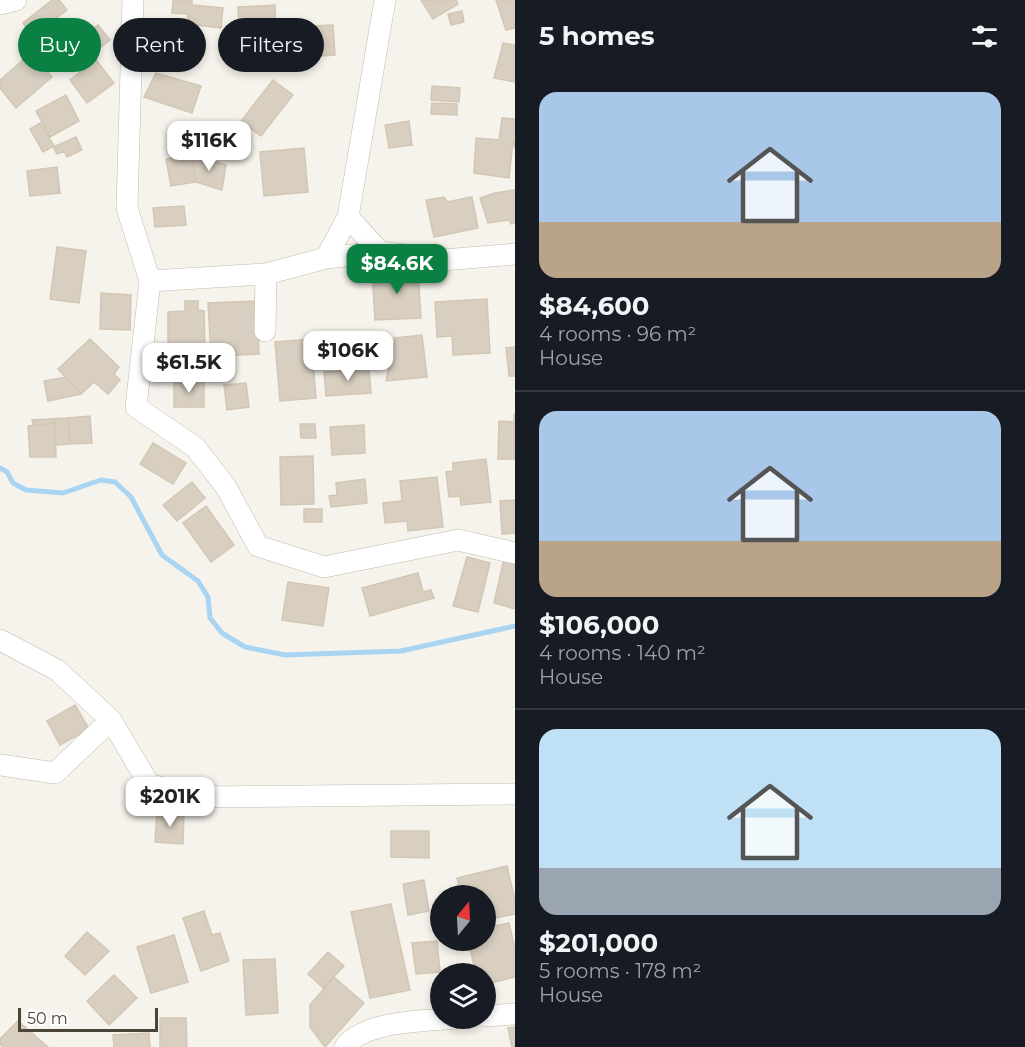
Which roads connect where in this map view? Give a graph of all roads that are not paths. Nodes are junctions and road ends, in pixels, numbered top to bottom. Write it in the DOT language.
graph roads {
  1 [pos="16,0"];
  2 [pos="385,0"];
  3 [pos="129,1"];
  4 [pos="0,4"];
  5 [pos="348,217"];
  6 [pos="380,252"];
  7 [pos="515,254"];
  8 [pos="326,258"];
  9 [pos="266,274"];
  10 [pos="150,281"];
  11 [pos="265,331"];
  12 [pos="515,553"];
  13 [pos="0,640"];
  14 [pos="111,720"];
  15 [pos="0,765"];
  16 [pos="515,794"];
  17 [pos="515,1014"];
  18 [pos="496,1015"];
  19 [pos="430,1020"];
  20 [pos="345,1047"];
  1 -- 4 [label="street"];
  2 -- 5 [label="street"];
  3 -- 10 [label="street"];
  5 -- 6 [label="street"];
  5 -- 8 [label="street"];
  6 -- 7 [label="street"];
  6 -- 8 [label="street"];
  8 -- 9 [label="street"];
  9 -- 10 [label="street"];
  9 -- 11 [label="street"];
  10 -- 12 [label="street"];
  13 -- 14 [label="street"];
  14 -- 15 [label="street"];
  14 -- 16 [label="street"];
  17 -- 18 [label="street"];
  19 -- 20 [label="street"];
}
